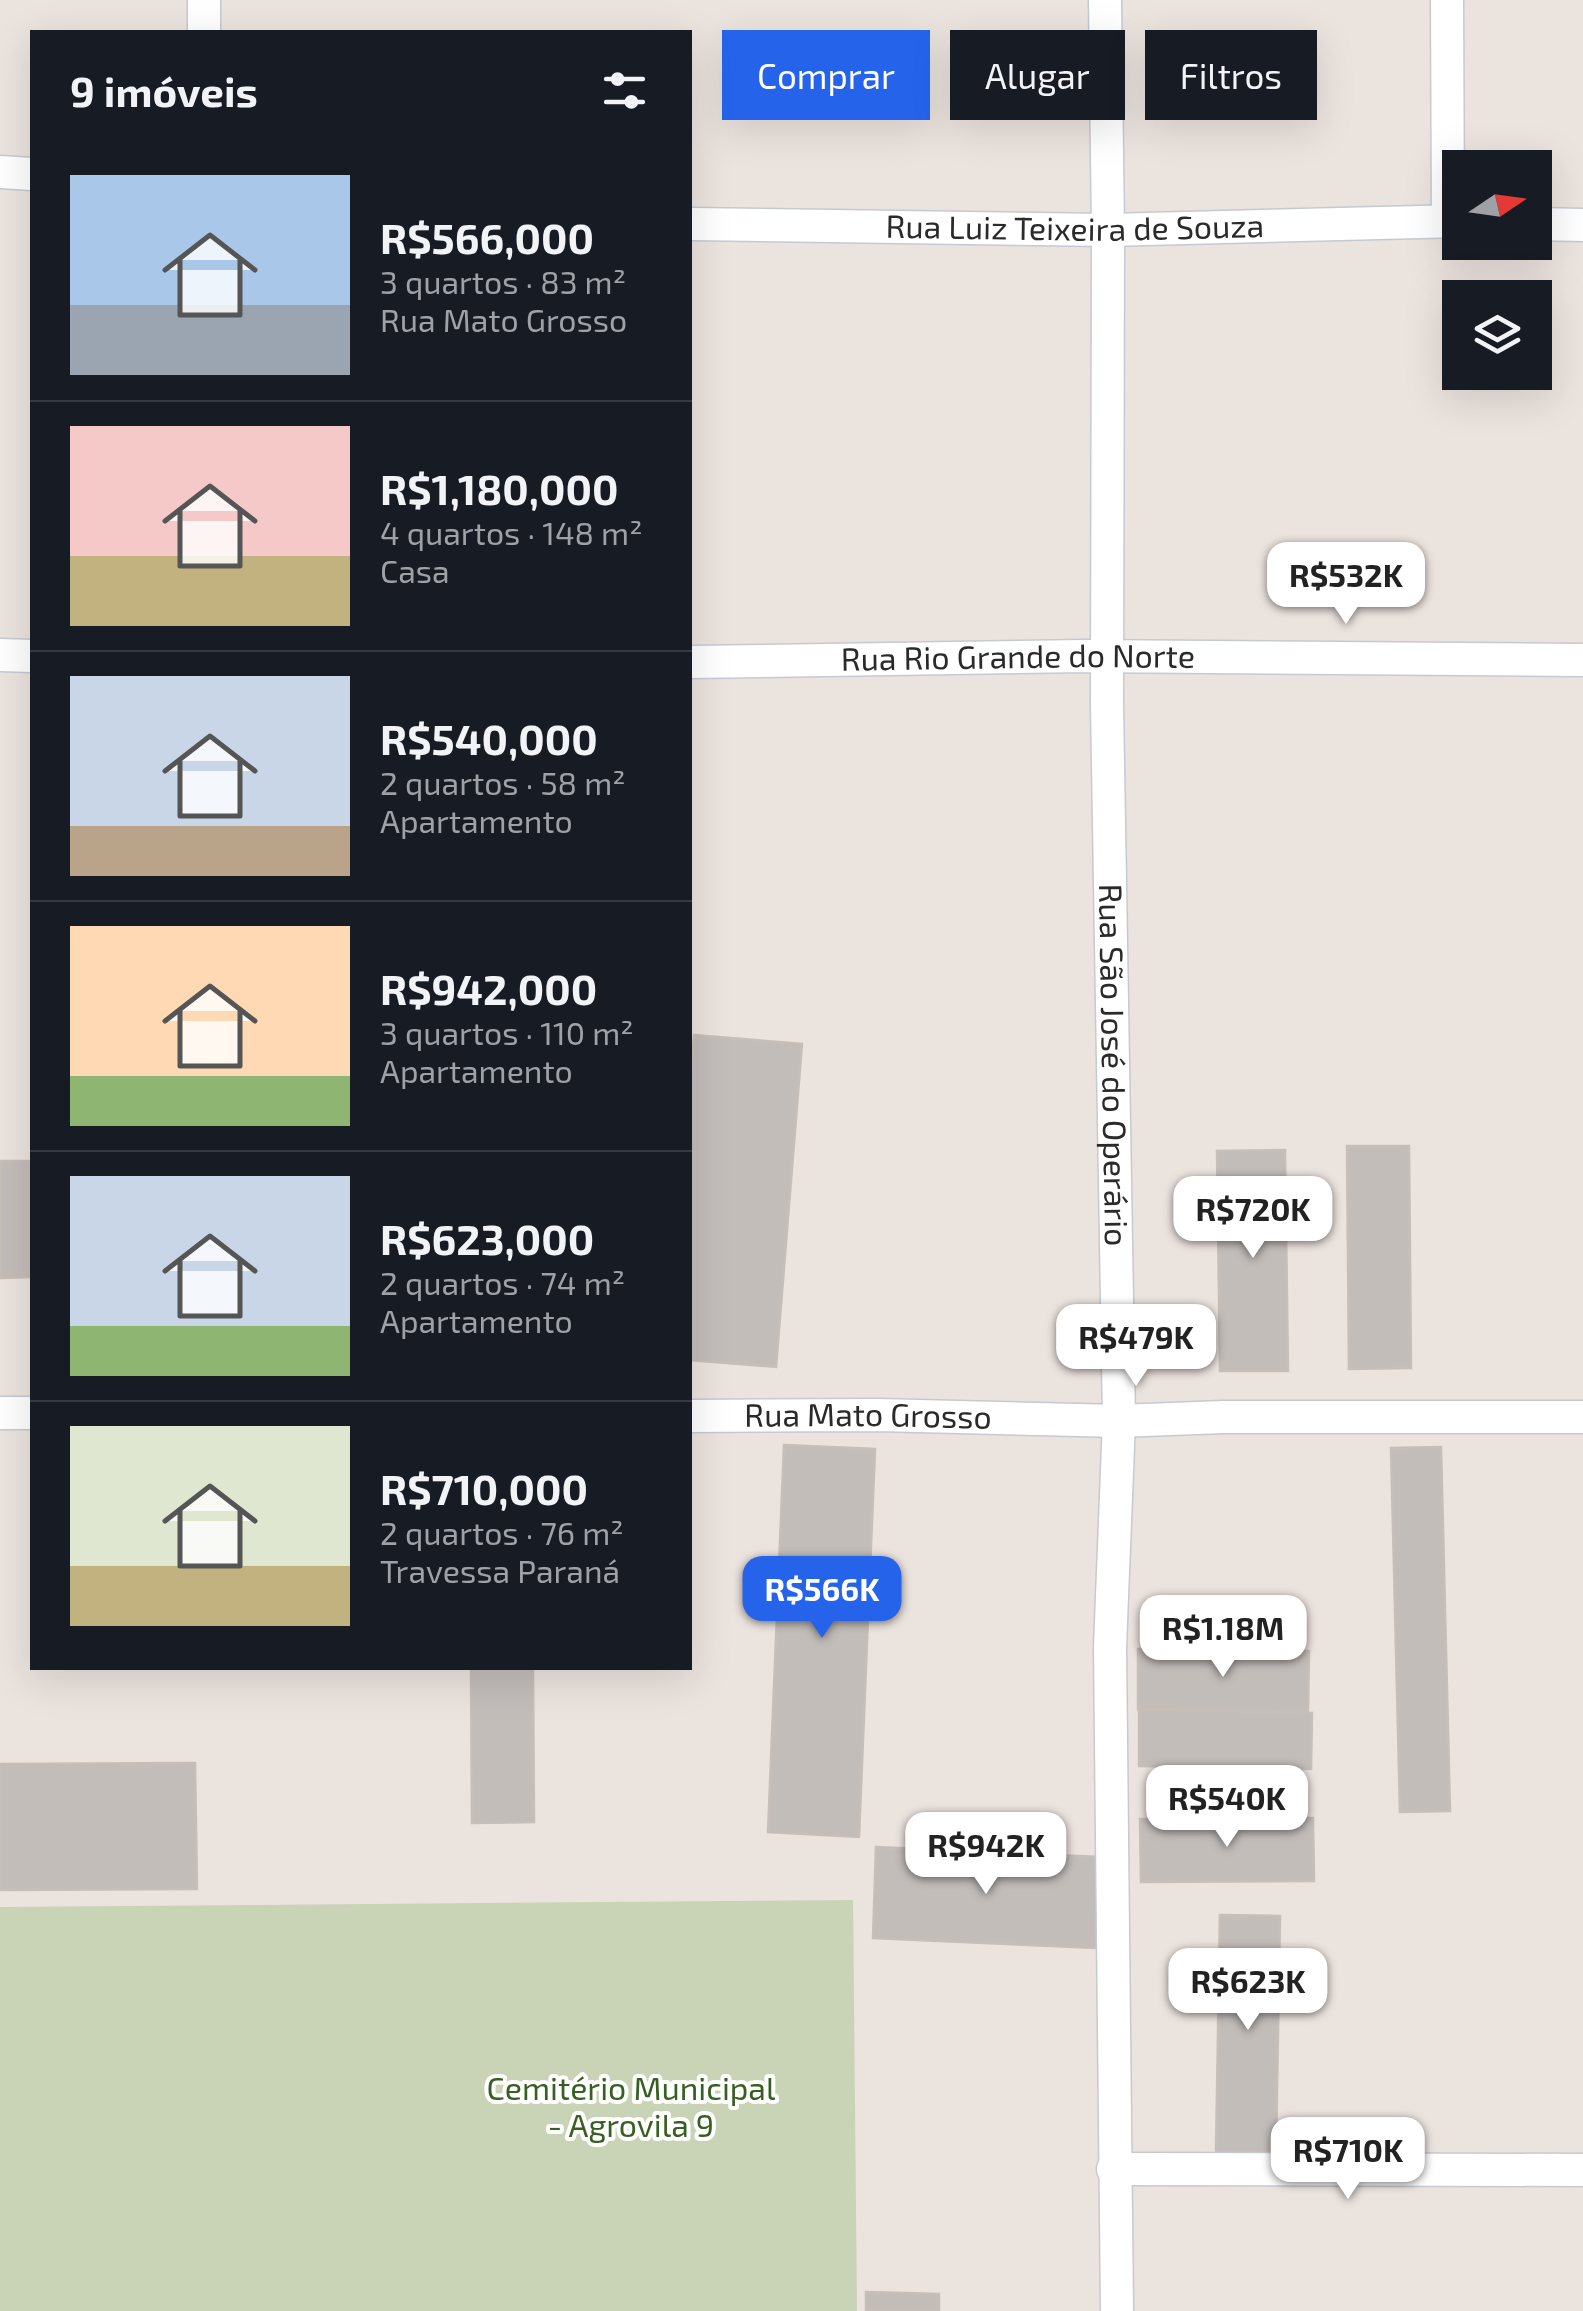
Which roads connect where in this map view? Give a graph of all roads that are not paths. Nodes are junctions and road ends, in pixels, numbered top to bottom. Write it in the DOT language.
graph roads {
  1 [pos="204,0"];
  2 [pos="1105,0"];
  3 [pos="1447,0"];
  4 [pos="204,30"];
  5 [pos="1452,150"];
  6 [pos="0,172"];
  7 [pos="30,174"];
  8 [pos="1442,221"];
  9 [pos="692,224"];
  10 [pos="1552,224"];
  11 [pos="1583,225"];
  12 [pos="1108,230"];
  13 [pos="0,655"];
  14 [pos="30,656"];
  15 [pos="692,662"];
  16 [pos="1583,663"];
  17 [pos="1108,664"];
  18 [pos="692,673"];
  19 [pos="0,677"];
  20 [pos="30,677"];
  21 [pos="0,1413"];
  22 [pos="30,1413"];
  23 [pos="692,1416"];
  24 [pos="1583,1417"];
  25 [pos="1119,1421"];
  26 [pos="1113,2170"];
  27 [pos="1583,2170"];
  28 [pos="1117,2311"];
  1 -- 4 [label="street"];
  2 -- 12 [label="street, Rua São José do Operário"];
  3 -- 5 [label="street"];
  6 -- 7 [label="street"];
  8 -- 12 [label="street, Rua Luiz Teixeira de Souza"];
  9 -- 12 [label="street, Rua Luiz Teixeira de Souza"];
  10 -- 11 [label="street"];
  12 -- 17 [label="street, Rua São José do Operário"];
  13 -- 14 [label="street"];
  15 -- 17 [label="street, Rua Rio Grande do Norte"];
  16 -- 17 [label="street, Rua Rio Grande do Norte"];
  17 -- 18 [label="street, Rua Rio Grande do Norte"];
  17 -- 25 [label="street, Rua São José do Operário"];
  19 -- 20 [label="street"];
  21 -- 22 [label="street"];
  23 -- 25 [label="street, Rua Mato Grosso"];
  24 -- 25 [label="street, Rua Mato Grosso"];
  25 -- 26 [label="street, Rua São José do Operário"];
  26 -- 27 [label="street"];
  26 -- 28 [label="street, Rua São José do Operário"];
}
